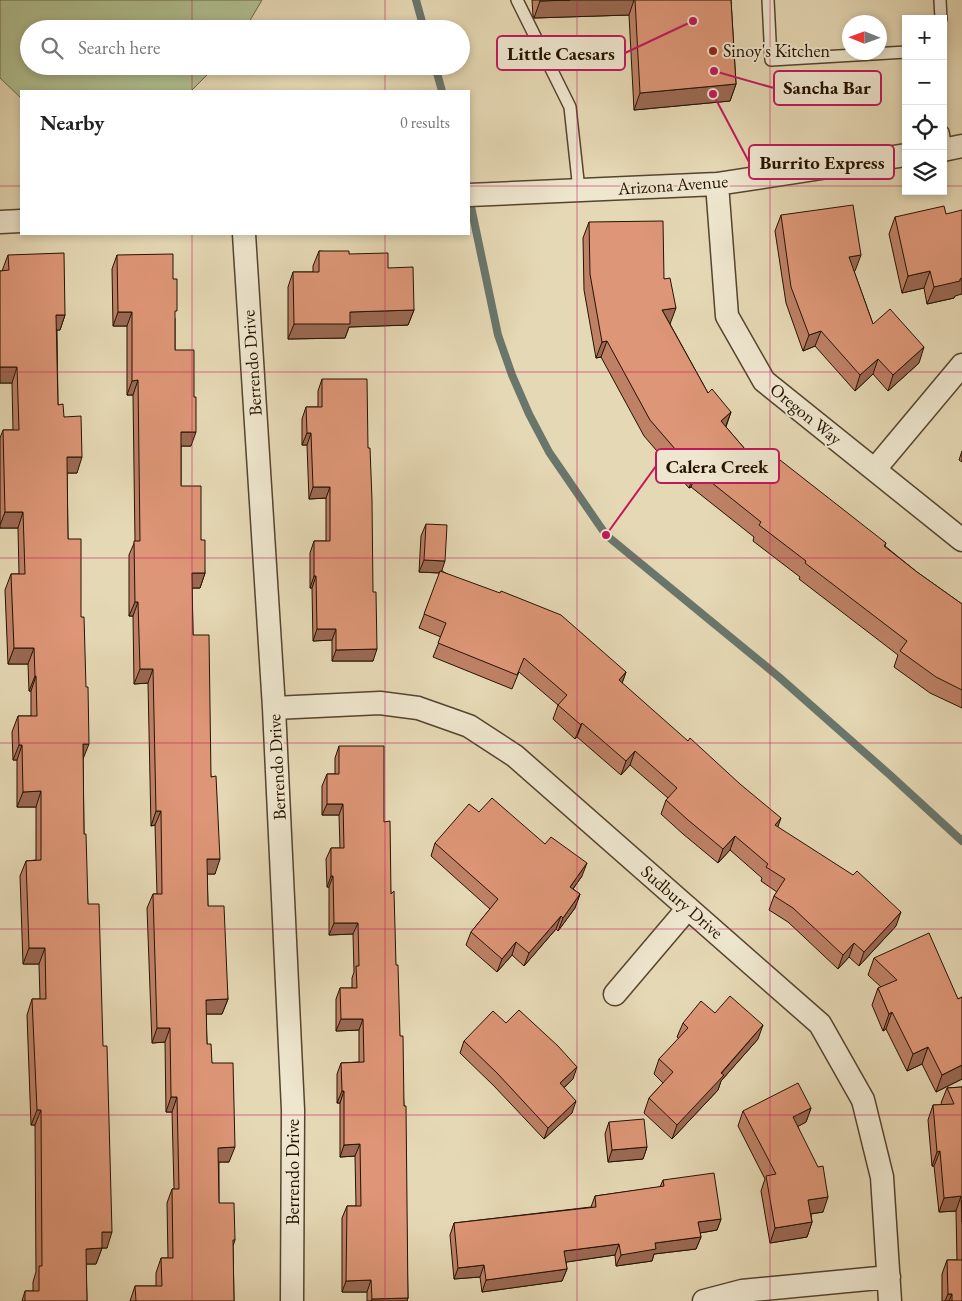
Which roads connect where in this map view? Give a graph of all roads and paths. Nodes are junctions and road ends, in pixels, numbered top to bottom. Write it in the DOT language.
graph roads {
  1 [pos="517,0"];
  2 [pos="768,0"];
  3 [pos="940,0"];
  4 [pos="941,15"];
  5 [pos="902,52"];
  6 [pos="902,156"];
  7 [pos="718,184"];
  8 [pos="579,190"];
  9 [pos="470,195"];
  10 [pos="20,221"];
  11 [pos="0,222"];
  12 [pos="244,235"];
  13 [pos="962,365"];
  14 [pos="874,469"];
  15 [pos="962,540"];
  16 [pos="274,708"];
  17 [pos="688,908"];
  18 [pos="614,994"];
  19 [pos="889,1277"];
  20 [pos="292,1301"];
  21 [pos="704,1301"];
  22 [pos="890,1301"];
  1 -- 8 [label="lane"];
  2 -- 5 [label="lane"];
  3 -- 4 [label="lane"];
  6 -- 7 [label="street, Arizona Avenue"];
  7 -- 8 [label="street, Arizona Avenue"];
  7 -- 14 [label="street, Oregon Way"];
  8 -- 9 [label="street, Arizona Avenue"];
  10 -- 11 [label="street"];
  12 -- 16 [label="street, Berrendo Drive"];
  13 -- 14 [label="street"];
  14 -- 15 [label="street, Oregon Way"];
  16 -- 17 [label="street, Sudbury Drive"];
  16 -- 20 [label="street, Berrendo Drive"];
  17 -- 18 [label="street"];
  17 -- 19 [label="street, Sudbury Drive"];
  19 -- 21 [label="street"];
  19 -- 22 [label="street, Sudbury Drive"];
}
